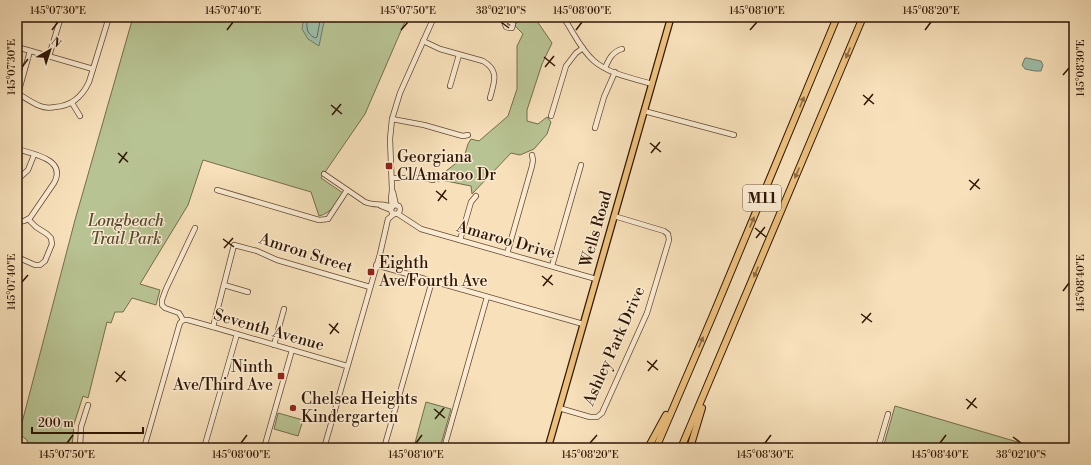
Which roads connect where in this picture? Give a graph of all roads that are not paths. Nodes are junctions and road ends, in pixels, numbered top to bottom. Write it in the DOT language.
graph roads {
  1 [pos="61,17"];
  2 [pos="109,17"];
  3 [pos="434,17"];
  4 [pos="495,17"];
  5 [pos="563,17"];
  6 [pos="671,17"];
  7 [pos="837,17"];
  8 [pos="864,17"];
  9 [pos="503,20"];
  10 [pos="424,41"];
  11 [pos="17,47"];
  12 [pos="583,48"];
  13 [pos="622,49"];
  14 [pos="30,51"];
  15 [pos="459,55"];
  16 [pos="49,56"];
  17 [pos="605,68"];
  18 [pos="93,69"];
  19 [pos="615,72"];
  20 [pos="652,84"];
  21 [pos="450,86"];
  22 [pos="17,94"];
  23 [pos="490,98"];
  24 [pos="72,102"];
  25 [pos="644,111"];
  26 [pos="80,116"];
  27 [pos="551,116"];
  28 [pos="392,119"];
  29 [pos="596,128"];
  30 [pos="468,135"];
  31 [pos="734,135"];
  32 [pos="17,149"];
  33 [pos="34,154"];
  34 [pos="532,155"];
  35 [pos="581,165"];
  36 [pos="324,174"];
  37 [pos="392,178"];
  38 [pos="17,180"];
  39 [pos="433,180"];
  40 [pos="217,190"];
  41 [pos="347,190"];
  42 [pos="392,190"];
  43 [pos="476,196"];
  44 [pos="391,199"];
  45 [pos="378,204"];
  46 [pos="385,205"];
  47 [pos="395,209"];
  48 [pos="614,216"];
  49 [pos="28,219"];
  50 [pos="17,222"];
  51 [pos="195,228"];
  52 [pos="460,240"];
  53 [pos="507,254"];
  54 [pos="17,257"];
  55 [pos="376,265"];
  56 [pos="552,266"];
  57 [pos="596,278"];
  58 [pos="432,281"];
  59 [pos="224,285"];
  60 [pos="370,287"];
  61 [pos="248,292"];
  62 [pos="487,297"];
  63 [pos="284,309"];
  64 [pos="183,320"];
  65 [pos="583,324"];
  66 [pos="213,327"];
  67 [pos="237,334"];
  68 [pos="274,345"];
  69 [pos="292,350"];
  70 [pos="347,366"];
  71 [pos="686,378"];
  72 [pos="709,382"];
  73 [pos="88,405"];
  74 [pos="559,408"];
  75 [pos="888,414"];
  76 [pos="17,446"];
  77 [pos="19,448"];
  78 [pos="80,448"];
  79 [pos="144,448"];
  80 [pos="204,448"];
  81 [pos="264,448"];
  82 [pos="324,448"];
  83 [pos="384,448"];
  84 [pos="444,448"];
  85 [pos="548,448"];
  86 [pos="648,448"];
  87 [pos="656,448"];
  88 [pos="682,448"];
  89 [pos="690,448"];
  90 [pos="878,448"];
  1 -- 16 [label="street"];
  2 -- 18 [label="street"];
  3 -- 10 [label="street"];
  4 -- 9 [label="street"];
  5 -- 12 [label="street"];
  6 -- 20 [label="main road, Wells Road"];
  71 -- 7 [label="highway, M11, one-way"];
  8 -- 72 [label="highway, M11, one-way"];
  10 -- 15 [label="street"];
  10 -- 28 [label="street"];
  11 -- 14 [label="street"];
  12 -- 17 [label="street"];
  12 -- 27 [label="street"];
  13 -- 17 [label="street"];
  14 -- 16 [label="street"];
  14 -- 22 [label="street"];
  15 -- 21 [label="street"];
  15 -- 23 [label="street"];
  16 -- 18 [label="street"];
  17 -- 19 [label="street"];
  18 -- 24 [label="street"];
  19 -- 20 [label="street"];
  19 -- 29 [label="street"];
  20 -- 25 [label="main road, Wells Road"];
  22 -- 24 [label="street"];
  24 -- 26 [label="street"];
  25 -- 31 [label="street"];
  25 -- 48 [label="main road, Wells Road"];
  28 -- 30 [label="street"];
  28 -- 37 [label="street"];
  32 -- 33 [label="street"];
  33 -- 38 [label="street"];
  33 -- 49 [label="street"];
  34 -- 53 [label="street"];
  35 -- 56 [label="street"];
  36 -- 41 [label="street"];
  37 -- 39 [label="street"];
  37 -- 42 [label="street"];
  40 -- 41 [label="street"];
  41 -- 45 [label="street"];
  42 -- 44 [label="street"];
  42 -- 47 [label="street"];
  43 -- 52 [label="street"];
  44 -- 46 [label="street"];
  44 -- 47 [label="street"];
  45 -- 46 [label="street"];
  45 -- 47 [label="street, Amaroo Drive"];
  46 -- 47 [label="street"];
  47 -- 52 [label="street, Amaroo Drive"];
  47 -- 55 [label="street"];
  48 -- 57 [label="main road, Wells Road"];
  48 -- 74 [label="street, Ashley Park Drive"];
  49 -- 50 [label="street"];
  49 -- 54 [label="street"];
  51 -- 64 [label="street"];
  52 -- 53 [label="street, Amaroo Drive"];
  53 -- 56 [label="street, Amaroo Drive"];
  55 -- 58 [label="street"];
  55 -- 60 [label="street"];
  56 -- 57 [label="street, Amaroo Drive"];
  57 -- 65 [label="main road, Wells Road"];
  58 -- 62 [label="street"];
  58 -- 83 [label="street"];
  59 -- 60 [label="street, Amron Street"];
  59 -- 61 [label="street"];
  59 -- 66 [label="street"];
  60 -- 70 [label="street"];
  62 -- 65 [label="street"];
  62 -- 84 [label="street"];
  63 -- 68 [label="street"];
  64 -- 66 [label="street, Seventh Avenue"];
  64 -- 79 [label="street"];
  65 -- 74 [label="main road, Wells Road"];
  66 -- 67 [label="street, Seventh Avenue"];
  67 -- 68 [label="street, Seventh Avenue"];
  67 -- 80 [label="street"];
  68 -- 69 [label="street, Seventh Avenue"];
  69 -- 70 [label="street, Seventh Avenue"];
  69 -- 81 [label="street"];
  70 -- 82 [label="street"];
  71 -- 86 [label="highway"];
  71 -- 87 [label="highway, M11"];
  72 -- 88 [label="highway, M11"];
  72 -- 89 [label="highway"];
  73 -- 78 [label="street"];
  74 -- 85 [label="main road, Wells Road"];
  75 -- 90 [label="street"];
  76 -- 77 [label="main road"];
}
